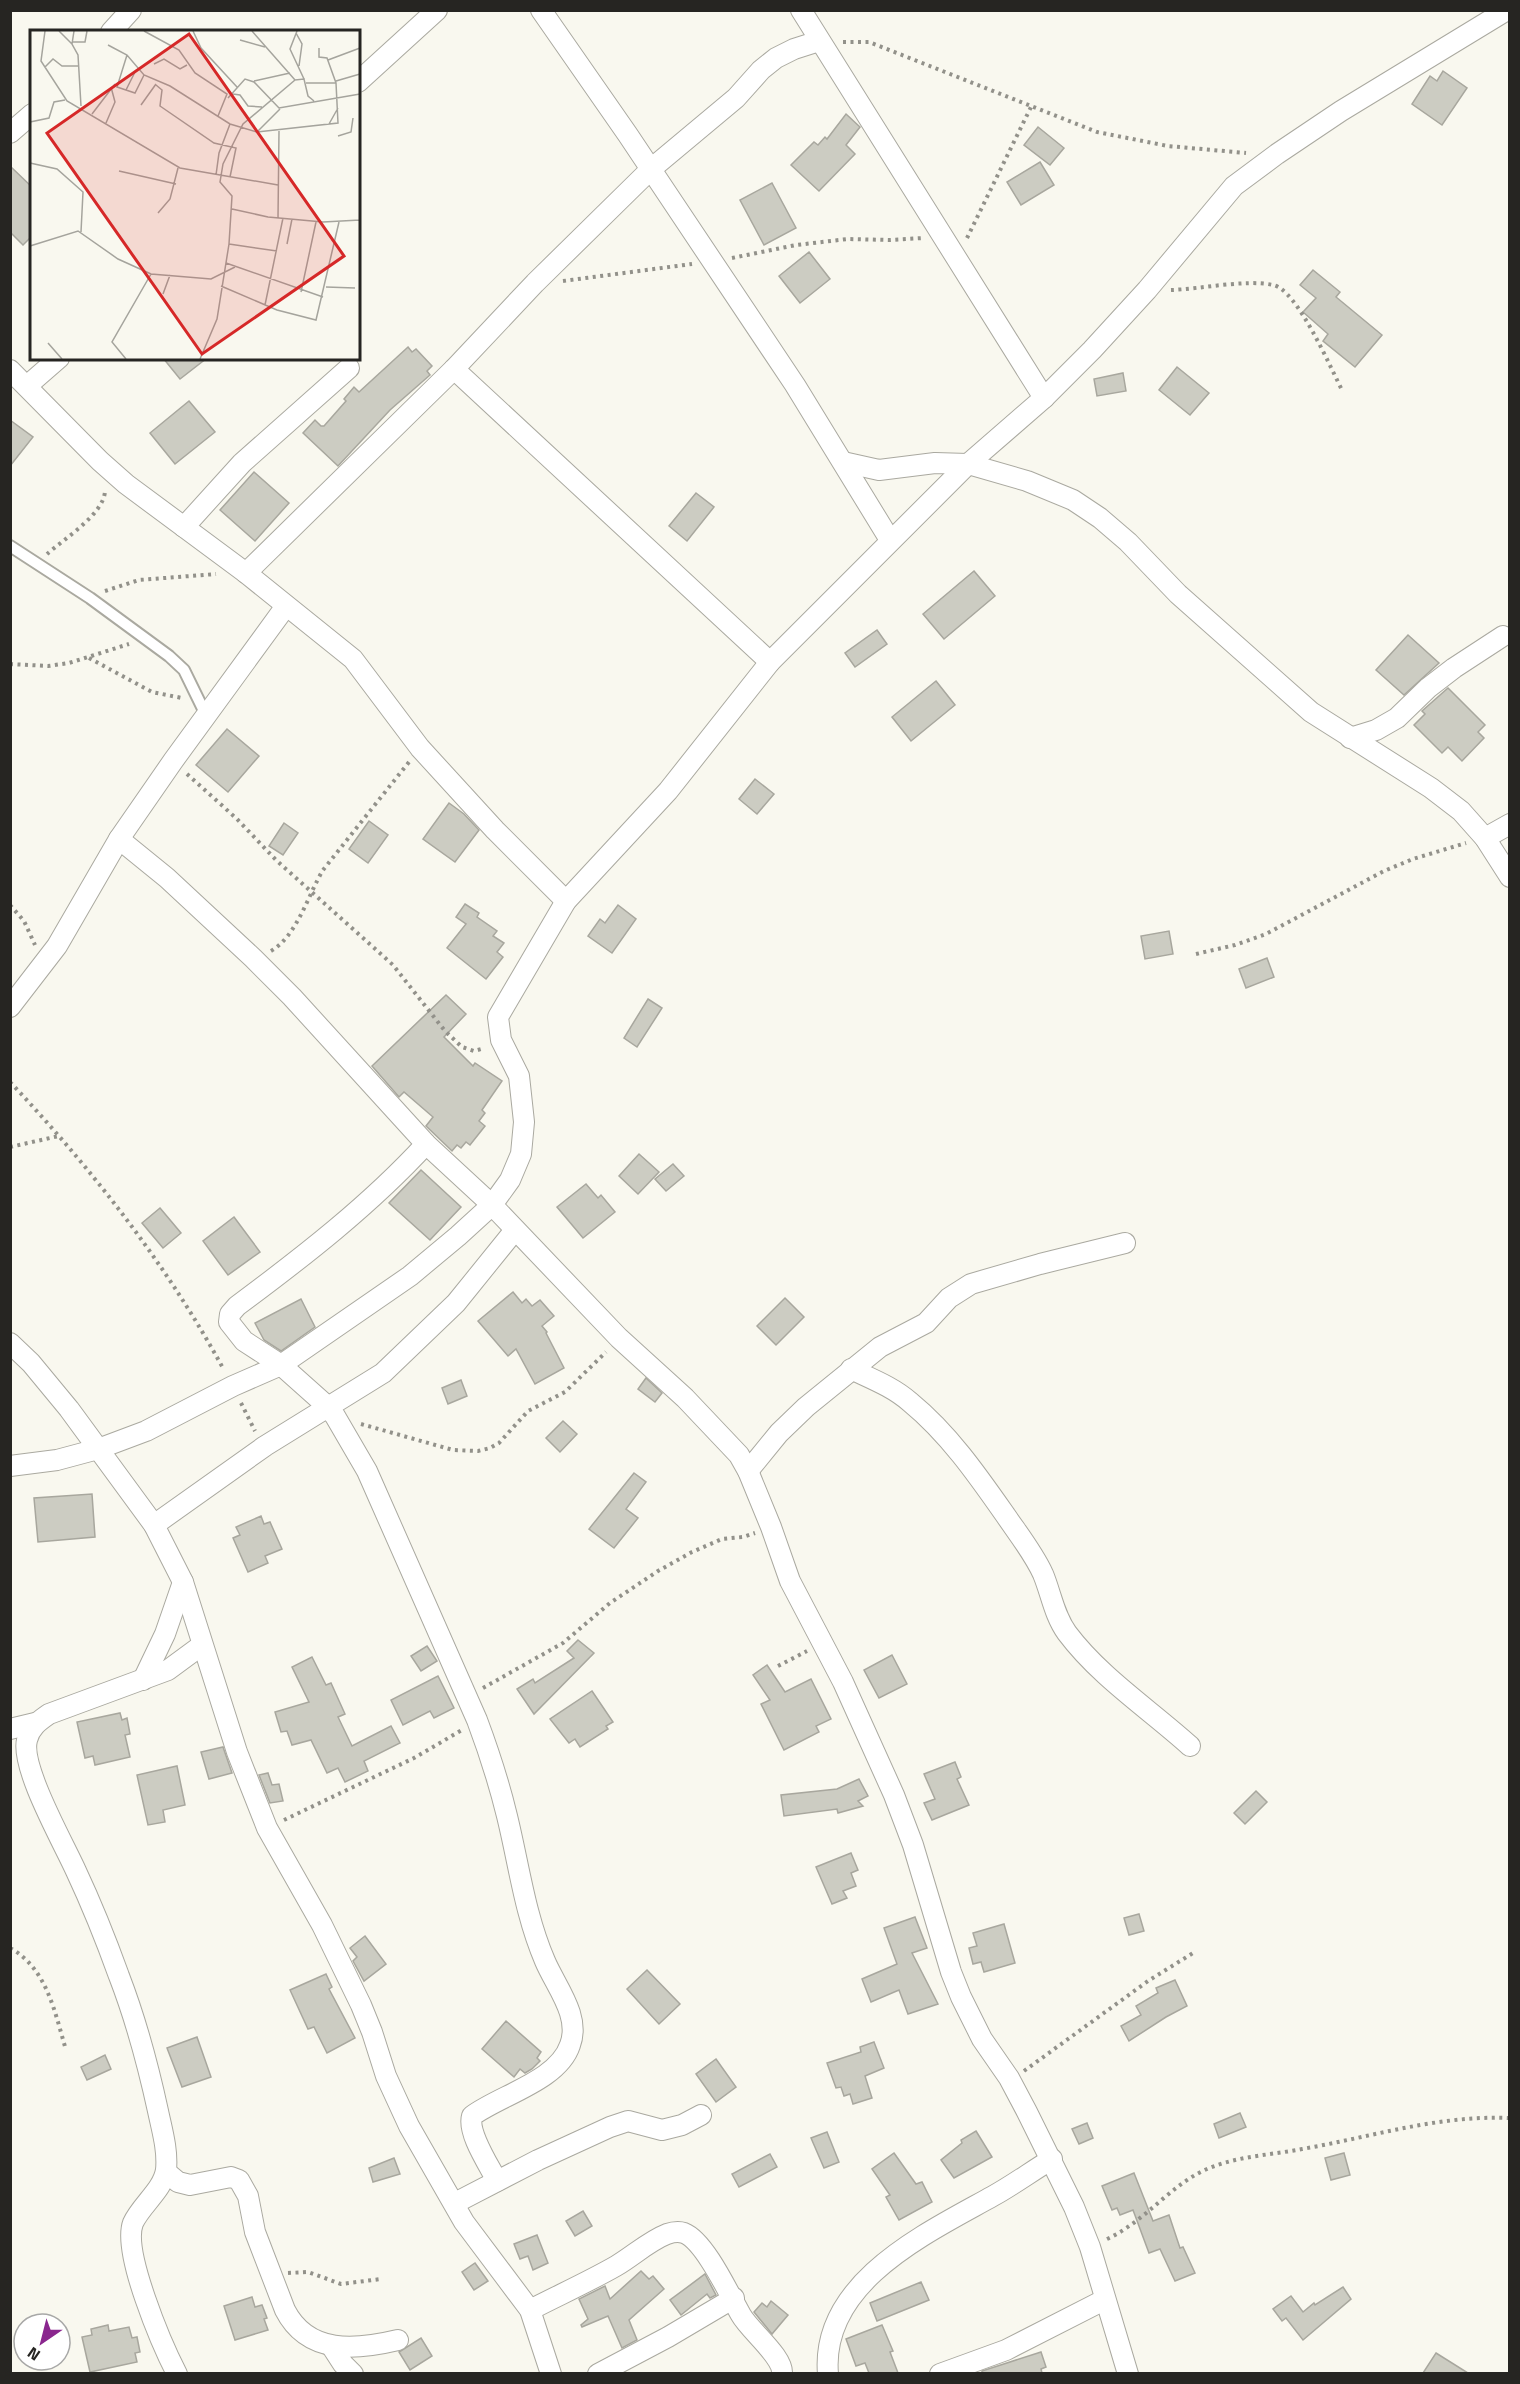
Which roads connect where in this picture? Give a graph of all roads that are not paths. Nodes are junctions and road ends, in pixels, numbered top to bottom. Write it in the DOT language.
graph roads {
  1 [pos="132,10"];
  2 [pos="437,10"];
  3 [pos="541,10"];
  4 [pos="801,10"];
  5 [pos="1507,10"];
  6 [pos="113,30"];
  7 [pos="819,41"];
  8 [pos="360,80"];
  9 [pos="30,116"];
  10 [pos="10,133"];
  11 [pos="651,169"];
  12 [pos="57,360"];
  13 [pos="349,368"];
  14 [pos="454,369"];
  15 [pos="10,370"];
  16 [pos="28,385"];
  17 [pos="1044,398"];
  18 [pos="843,462"];
  19 [pos="968,464"];
  20 [pos="184,527"];
  21 [pos="890,540"];
  22 [pos="10,546"];
  23 [pos="246,573"];
  24 [pos="285,606"];
  25 [pos="1503,636"];
  26 [pos="770,662"];
  27 [pos="202,707"];
  28 [pos="1350,738"];
  29 [pos="1509,824"];
  30 [pos="1485,838"];
  31 [pos="119,839"];
  32 [pos="1509,877"];
  33 [pos="566,901"];
  34 [pos="10,1007"];
  35 [pos="426,1144"];
  36 [pos="492,1205"];
  37 [pos="515,1230"];
  38 [pos="1125,1243"];
  39 [pos="10,1343"];
  40 [pos="281,1365"];
  41 [pos="851,1369"];
  42 [pos="331,1411"];
  43 [pos="98,1449"];
  44 [pos="10,1466"];
  45 [pos="748,1471"];
  46 [pos="154,1525"];
  47 [pos="183,1582"];
  48 [pos="202,1645"];
  49 [pos="143,1680"];
  50 [pos="35,1723"];
  51 [pos="10,1729"];
  52 [pos="1190,1746"];
  53 [pos="701,2115"];
  54 [pos="1052,2158"];
  55 [pos="166,2172"];
  56 [pos="497,2181"];
  57 [pos="454,2203"];
  58 [pos="734,2298"];
  59 [pos="1104,2300"];
  60 [pos="530,2310"];
  61 [pos="398,2340"];
  62 [pos="332,2347"];
  63 [pos="177,2373"];
  64 [pos="353,2373"];
  65 [pos="551,2373"];
  66 [pos="597,2373"];
  67 [pos="782,2373"];
  68 [pos="828,2373"];
  69 [pos="940,2373"];
  70 [pos="1128,2373"];
  1 -- 6 [label="street"];
  2 -- 8 [label="street"];
  3 -- 11 [label="street"];
  4 -- 7 [label="street"];
  5 -- 17 [label="street"];
  7 -- 11 [label="street"];
  7 -- 17 [label="street"];
  9 -- 10 [label="street"];
  11 -- 14 [label="street"];
  11 -- 18 [label="street"];
  12 -- 16 [label="street"];
  13 -- 20 [label="street"];
  14 -- 23 [label="street"];
  14 -- 26 [label="street"];
  15 -- 16 [label="street"];
  16 -- 20 [label="street"];
  17 -- 19 [label="street"];
  18 -- 19 [label="street"];
  18 -- 21 [label="street"];
  19 -- 21 [label="street"];
  19 -- 28 [label="street"];
  20 -- 23 [label="street"];
  21 -- 26 [label="street"];
  22 -- 27 [label="lane"];
  23 -- 24 [label="street"];
  24 -- 27 [label="street"];
  24 -- 33 [label="street"];
  25 -- 28 [label="street"];
  26 -- 33 [label="street"];
  27 -- 31 [label="street"];
  28 -- 30 [label="street"];
  29 -- 30 [label="street"];
  30 -- 32 [label="street"];
  31 -- 34 [label="street"];
  31 -- 35 [label="street"];
  33 -- 36 [label="street"];
  35 -- 36 [label="street"];
  35 -- 40 [label="street"];
  36 -- 37 [label="street"];
  36 -- 40 [label="street"];
  37 -- 42 [label="street"];
  37 -- 45 [label="street"];
  38 -- 41 [label="street"];
  39 -- 43 [label="street"];
  40 -- 42 [label="street"];
  40 -- 43 [label="street"];
  41 -- 45 [label="street"];
  41 -- 52 [label="street"];
  42 -- 46 [label="street"];
  42 -- 56 [label="street"];
  43 -- 44 [label="street"];
  43 -- 46 [label="street"];
  45 -- 54 [label="street"];
  46 -- 47 [label="street"];
  47 -- 48 [label="street"];
  47 -- 49 [label="street"];
  48 -- 49 [label="street"];
  48 -- 57 [label="street"];
  49 -- 50 [label="street"];
  50 -- 51 [label="street"];
  50 -- 55 [label="street"];
  53 -- 56 [label="street"];
  54 -- 59 [label="street"];
  54 -- 68 [label="street"];
  55 -- 62 [label="street"];
  55 -- 63 [label="street"];
  56 -- 57 [label="street"];
  57 -- 60 [label="street"];
  58 -- 60 [label="street"];
  58 -- 66 [label="street"];
  58 -- 67 [label="street"];
  59 -- 69 [label="street"];
  59 -- 70 [label="street"];
  60 -- 65 [label="street"];
  61 -- 62 [label="street"];
  62 -- 64 [label="street"];
}
